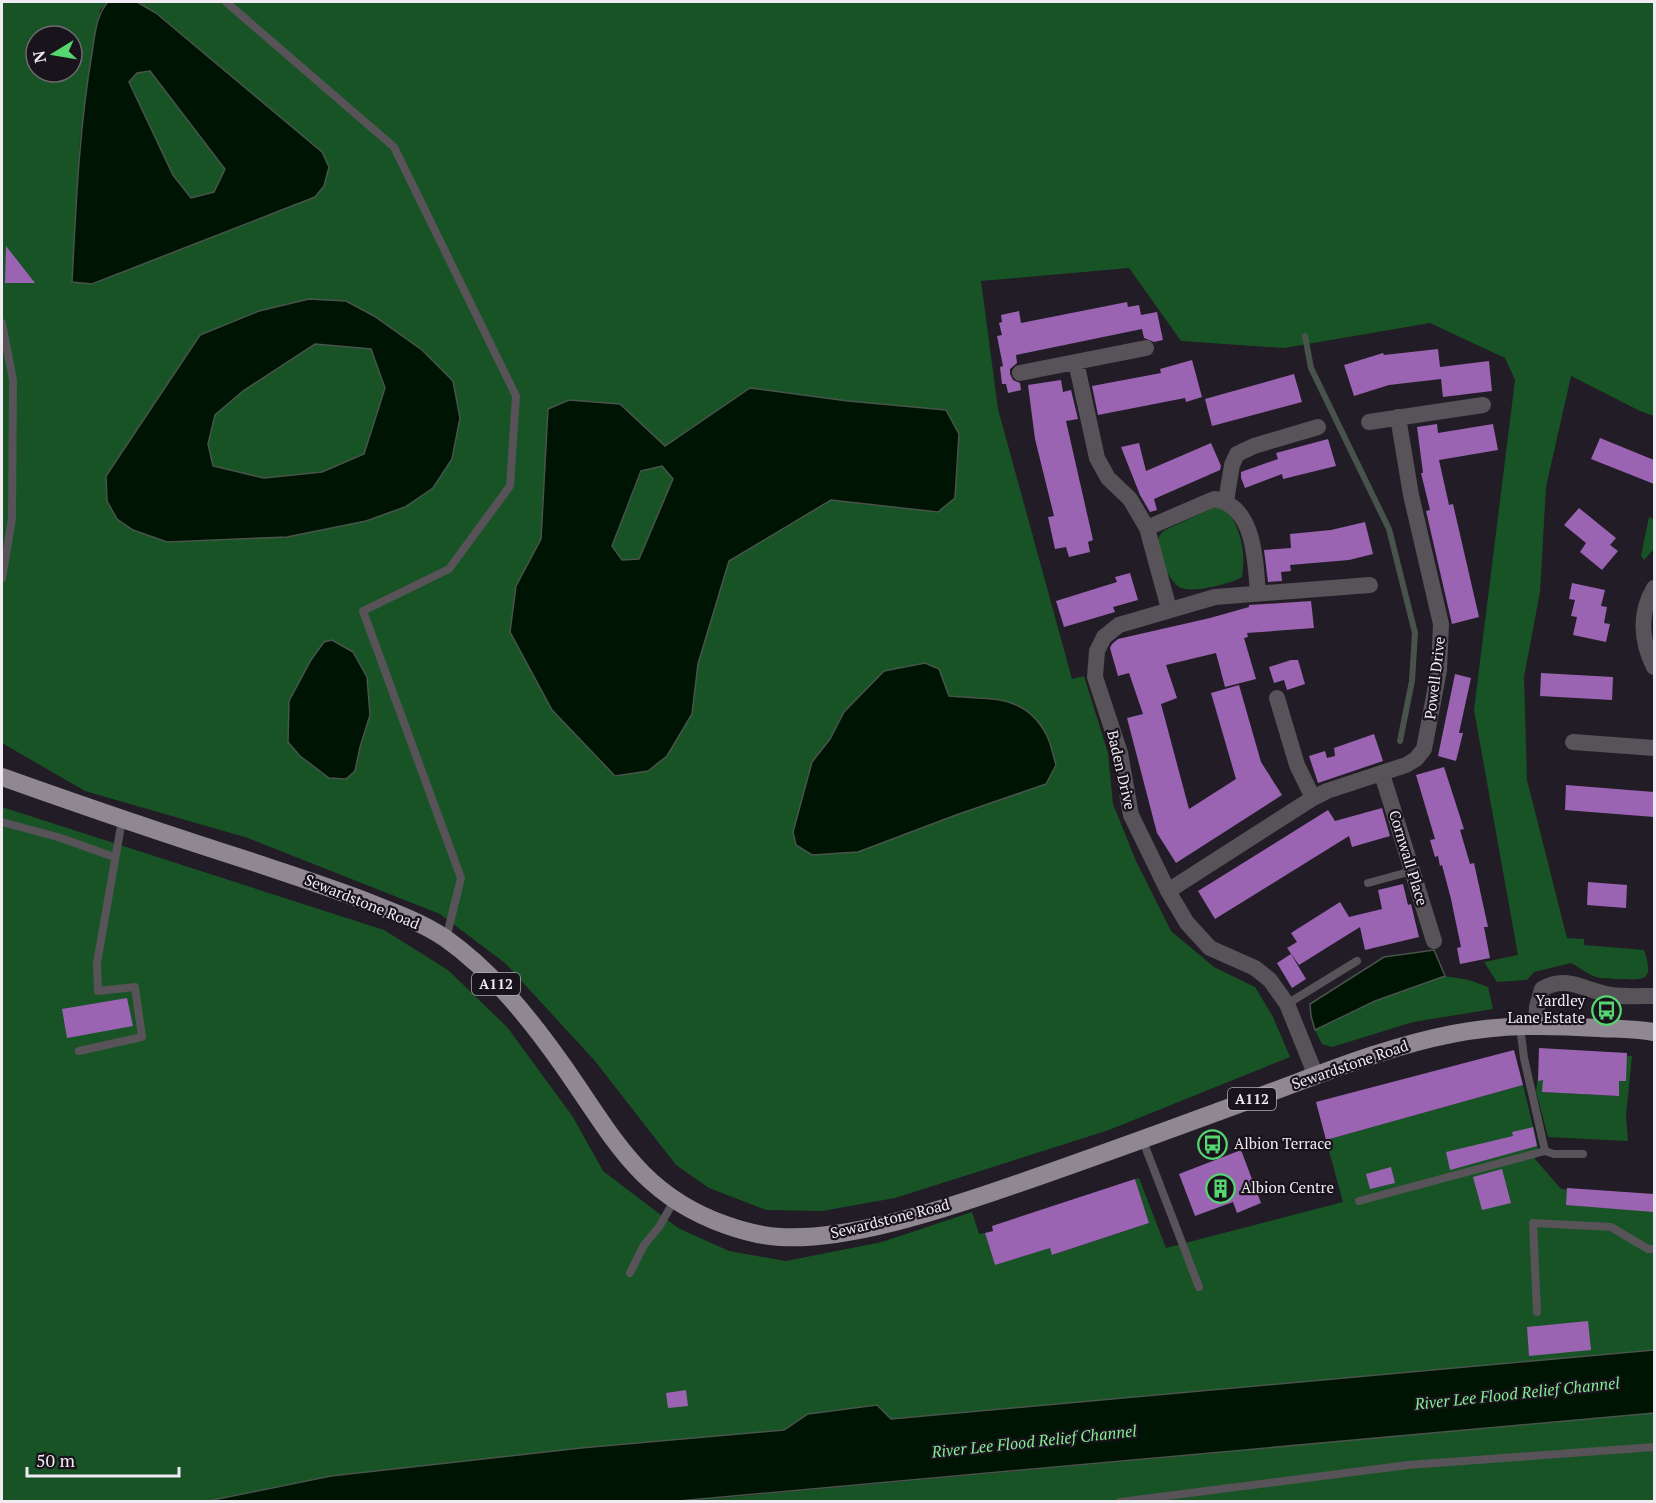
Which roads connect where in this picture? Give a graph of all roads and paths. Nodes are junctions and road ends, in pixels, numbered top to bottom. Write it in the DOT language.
graph roads {
  1 [pos="226,2"];
  2 [pos="2,323"];
  3 [pos="1146,348"];
  4 [pos="1076,362"];
  5 [pos="1020,373"];
  6 [pos="1483,405"];
  7 [pos="1398,417"];
  8 [pos="1369,422"];
  9 [pos="1318,427"];
  10 [pos="1226,501"];
  11 [pos="1147,528"];
  12 [pos="3,566"];
  13 [pos="2,578"];
  14 [pos="1370,585"];
  15 [pos="1654,588"];
  16 [pos="1258,593"];
  17 [pos="1169,609"];
  18 [pos="1654,667"];
  19 [pos="1277,698"];
  20 [pos="1573,742"];
  21 [pos="1654,748"];
  22 [pos="1383,774"];
  23 [pos="2,777"];
  24 [pos="1313,798"];
  25 [pos="122,820"];
  26 [pos="2,822"];
  27 [pos="114,857"];
  28 [pos="1412,872"];
  29 [pos="1368,883"];
  30 [pos="1168,891"];
  31 [pos="446,939"];
  32 [pos="1434,942"];
  33 [pos="1357,961"];
  34 [pos="1654,996"];
  35 [pos="1287,1004"];
  36 [pos="1528,1025"];
  37 [pos="1654,1032"];
  38 [pos="79,1051"];
  39 [pos="1316,1076"];
  40 [pos="1143,1141"];
  41 [pos="1545,1151"];
  42 [pos="1583,1154"];
  43 [pos="674,1201"];
  44 [pos="1359,1201"];
  45 [pos="1654,1249"];
  46 [pos="630,1273"];
  47 [pos="1199,1287"];
  48 [pos="1537,1312"];
  49 [pos="1654,1448"];
  50 [pos="1120,1502"];
  1 -- 31 [label="lane"];
  2 -- 12 [label="lane"];
  3 -- 4 [label="street"];
  4 -- 5 [label="street"];
  4 -- 11 [label="street"];
  6 -- 7 [label="street"];
  7 -- 8 [label="street"];
  7 -- 22 [label="street, Powell Drive"];
  9 -- 10 [label="street"];
  10 -- 11 [label="street"];
  10 -- 16 [label="street"];
  11 -- 17 [label="street"];
  12 -- 13 [label="lane"];
  14 -- 16 [label="street, Baden Drive"];
  15 -- 18 [label="street"];
  16 -- 17 [label="street, Baden Drive"];
  17 -- 30 [label="street, Baden Drive"];
  19 -- 24 [label="street"];
  20 -- 21 [label="street"];
  22 -- 24 [label="street, Powell Drive"];
  22 -- 28 [label="street, Cornwall Place"];
  23 -- 25 [label="main road, Sewardstone Road / A112"];
  24 -- 30 [label="street, Powell Drive"];
  25 -- 27 [label="lane"];
  25 -- 31 [label="main road, Sewardstone Road / A112"];
  26 -- 27 [label="lane"];
  27 -- 38 [label="lane"];
  28 -- 29 [label="lane"];
  28 -- 32 [label="street, Cornwall Place"];
  30 -- 35 [label="street, Baden Drive"];
  31 -- 43 [label="main road, Sewardstone Road / A112"];
  33 -- 35 [label="lane"];
  34 -- 36 [label="street"];
  35 -- 39 [label="street, Baden Drive"];
  36 -- 37 [label="main road, Sewardstone Road / A112"];
  36 -- 39 [label="main road, Sewardstone Road / A112"];
  36 -- 41 [label="lane"];
  39 -- 40 [label="main road, Sewardstone Road / A112"];
  40 -- 43 [label="main road, Sewardstone Road / A112"];
  40 -- 47 [label="lane"];
  41 -- 42 [label="lane"];
  41 -- 44 [label="lane"];
  43 -- 46 [label="lane"];
  45 -- 48 [label="lane"];
  49 -- 50 [label="lane"];
}
